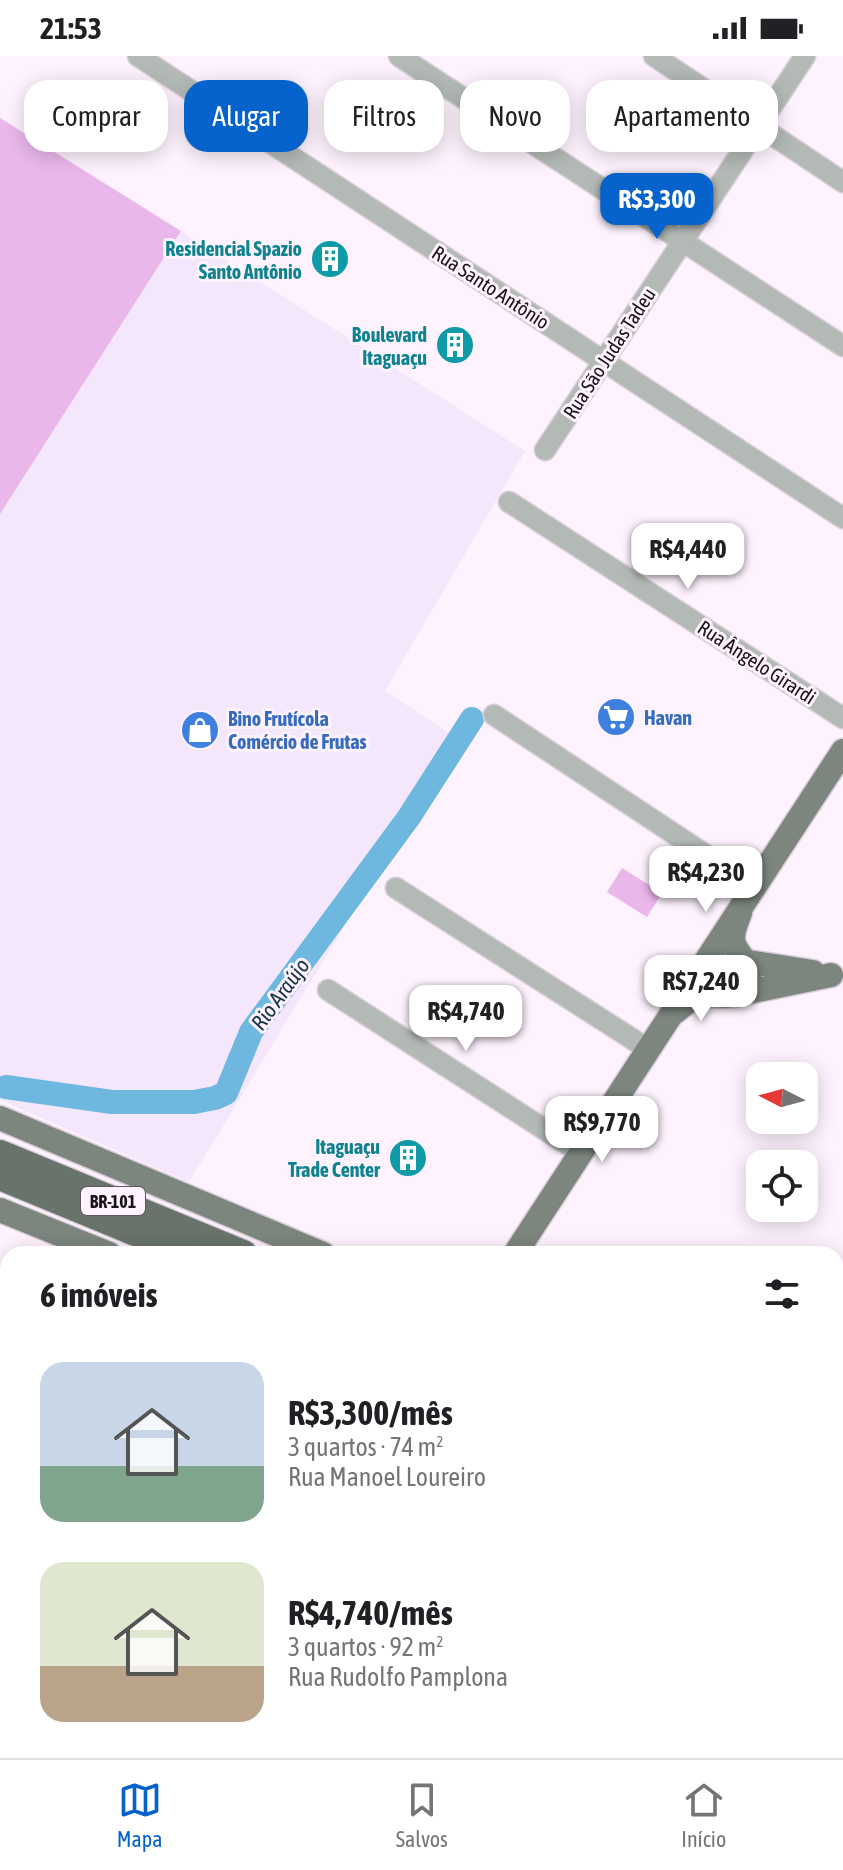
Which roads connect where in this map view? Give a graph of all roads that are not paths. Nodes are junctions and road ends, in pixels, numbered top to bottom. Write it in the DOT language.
graph roads {
  1 [pos="138,56"];
  2 [pos="399,56"];
  3 [pos="654,56"];
  4 [pos="805,56"];
  5 [pos="690,80"];
  6 [pos="778,97"];
  7 [pos="778,139"];
  8 [pos="742,152"];
  9 [pos="843,182"];
  10 [pos="683,241"];
  11 [pos="843,346"];
  12 [pos="604,361"];
  13 [pos="545,450"];
  14 [pos="509,502"];
  15 [pos="843,518"];
  16 [pos="494,715"];
  17 [pos="843,718"];
  18 [pos="843,751"];
  19 [pos="396,888"];
  20 [pos="750,891"];
  21 [pos="742,956"];
  22 [pos="705,960"];
  23 [pos="837,976"];
  24 [pos="328,990"];
  25 [pos="727,996"];
  26 [pos="670,1016"];
  27 [pos="648,1049"];
  28 [pos="0,1118"];
  29 [pos="581,1153"];
  30 [pos="0,1154"];
  31 [pos="0,1176"];
  32 [pos="0,1210"];
  33 [pos="89,1246"];
  34 [pos="170,1246"];
  35 [pos="224,1246"];
  36 [pos="304,1246"];
  37 [pos="520,1246"];
  1 -- 12 [label="street, Rua Santo Antônio"];
  2 -- 10 [label="street"];
  3 -- 5 [label="street"];
  4 -- 6 [label="street, Rua São Judas Tadeu"];
  7 -- 9 [label="street"];
  8 -- 10 [label="street, Rua São Judas Tadeu"];
  10 -- 11 [label="street"];
  10 -- 12 [label="street, Rua São Judas Tadeu"];
  12 -- 13 [label="street, Rua São Judas Tadeu"];
  12 -- 15 [label="street, Rua Santo Antônio"];
  14 -- 17 [label="street, Rua Ângelo Girardi"];
  16 -- 20 [label="street"];
  18 -- 20 [label="main road"];
  19 -- 27 [label="street"];
  20 -- 21 [label="main road"];
  20 -- 22 [label="main road"];
  21 -- 22 [label="main road"];
  21 -- 23 [label="main road"];
  21 -- 25 [label="main road"];
  22 -- 25 [label="main road"];
  22 -- 26 [label="main road"];
  23 -- 25 [label="main road"];
  24 -- 29 [label="street"];
  25 -- 26 [label="main road"];
  26 -- 27 [label="main road"];
  27 -- 29 [label="main road"];
  28 -- 36 [label="main road"];
  29 -- 37 [label="main road"];
  30 -- 35 [label="highway, BR-101"];
  31 -- 34 [label="highway, BR-101"];
  32 -- 33 [label="main road"];
}
